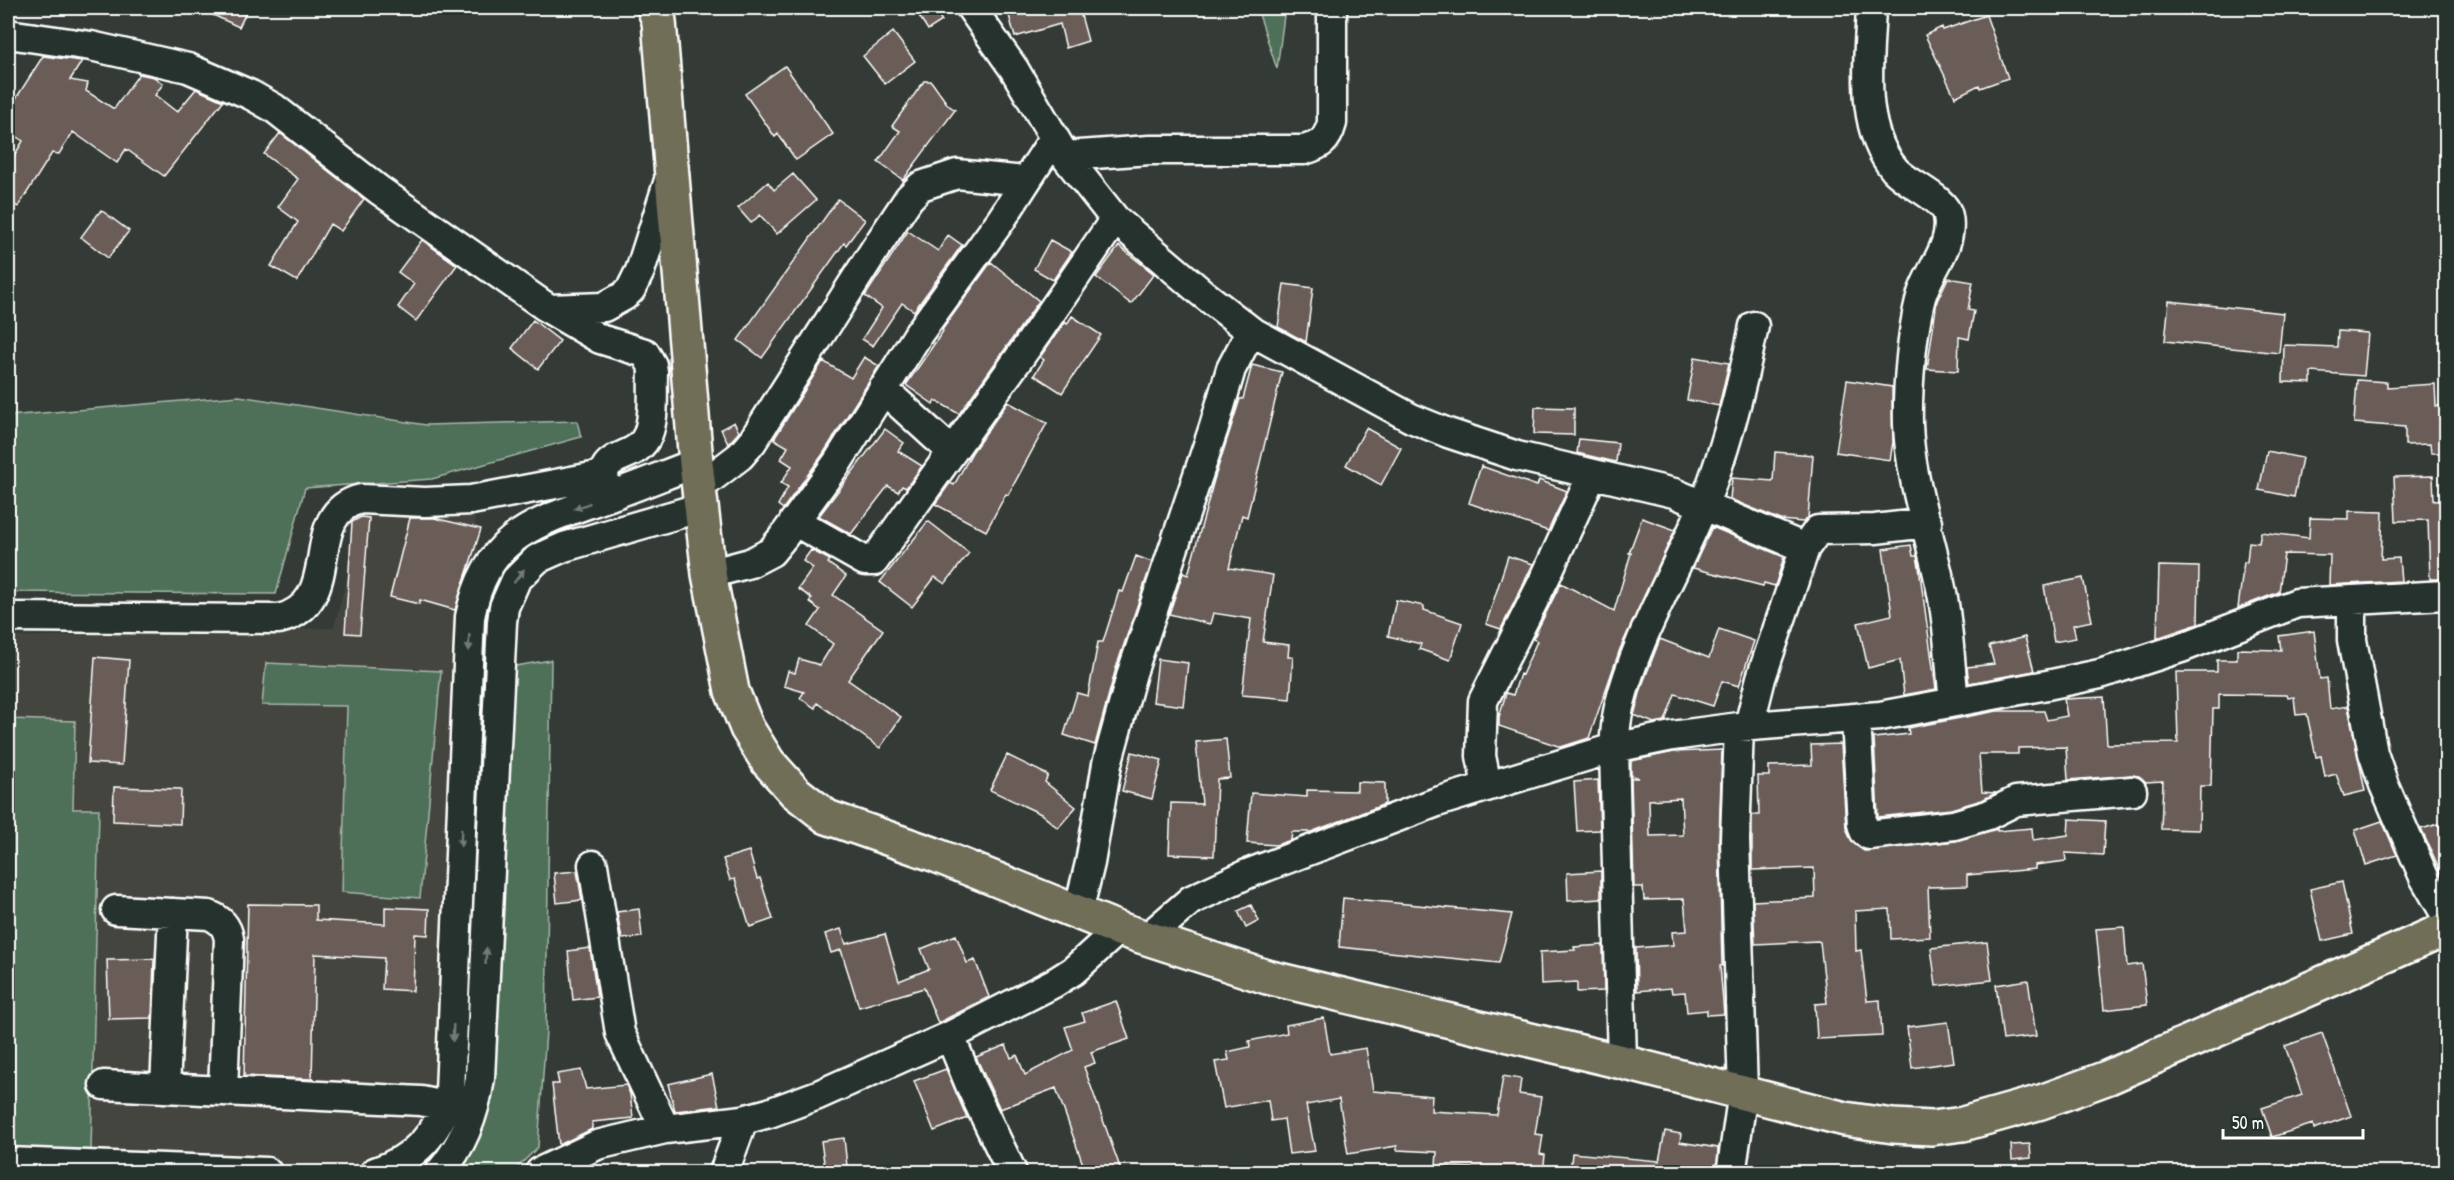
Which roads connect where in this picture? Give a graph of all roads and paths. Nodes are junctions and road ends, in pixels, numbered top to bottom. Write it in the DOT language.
graph roads {
  1 [pos="654,8"];
  2 [pos="971,8"];
  3 [pos="1332,8"];
  4 [pos="1871,8"];
  5 [pos="8,34"];
  6 [pos="1059,147"];
  7 [pos="672,169"];
  8 [pos="1024,181"];
  9 [pos="1115,219"];
  10 [pos="549,309"];
  11 [pos="1754,326"];
  12 [pos="1251,331"];
  13 [pos="883,389"];
  14 [pos="951,451"];
  15 [pos="1592,475"];
  16 [pos="607,485"];
  17 [pos="639,485"];
  18 [pos="699,486"];
  19 [pos="1704,504"];
  20 [pos="794,521"];
  21 [pos="1926,523"];
  22 [pos="646,524"];
  23 [pos="1805,548"];
  24 [pos="708,574"];
  25 [pos="2446,594"];
  26 [pos="2352,600"];
  27 [pos="8,617"];
  28 [pos="1954,702"];
  29 [pos="1856,719"];
  30 [pos="1744,727"];
  31 [pos="465,731"];
  32 [pos="496,733"];
  33 [pos="1614,748"];
  34 [pos="1481,756"];
  35 [pos="1487,786"];
  36 [pos="2132,791"];
  37 [pos="593,865"];
  38 [pos="116,910"];
  39 [pos="1078,912"];
  40 [pos="173,913"];
  41 [pos="2446,915"];
  42 [pos="2446,929"];
  43 [pos="1133,933"];
  44 [pos="950,1036"];
  45 [pos="1622,1062"];
  46 [pos="104,1085"];
  47 [pos="165,1088"];
  48 [pos="223,1091"];
  49 [pos="1743,1092"];
  50 [pos="446,1106"];
  51 [pos="473,1113"];
  52 [pos="742,1120"];
  53 [pos="665,1129"];
  54 [pos="8,1162"];
  55 [pos="1732,1167"];
  56 [pos="267,1173"];
  57 [pos="375,1173"];
  58 [pos="440,1173"];
  59 [pos="540,1173"];
  60 [pos="724,1173"];
  61 [pos="1012,1173"];
  1 -- 7 [label="main road"];
  2 -- 6 [label="street"];
  3 -- 6 [label="street"];
  4 -- 21 [label="street"];
  5 -- 10 [label="street"];
  6 -- 8 [label="street"];
  6 -- 9 [label="street"];
  7 -- 10 [label="street"];
  7 -- 18 [label="main road"];
  8 -- 13 [label="street"];
  8 -- 18 [label="street"];
  9 -- 12 [label="street"];
  9 -- 14 [label="street"];
  10 -- 16 [label="street"];
  11 -- 19 [label="street"];
  12 -- 15 [label="street"];
  12 -- 39 [label="street"];
  13 -- 14 [label="street"];
  13 -- 20 [label="street"];
  14 -- 20 [label="street"];
  15 -- 19 [label="street"];
  15 -- 34 [label="street"];
  16 -- 17 [label="street"];
  16 -- 27 [label="street"];
  16 -- 31 [label="street, one-way"];
  17 -- 18 [label="street"];
  17 -- 22 [label="street"];
  18 -- 22 [label="street"];
  18 -- 24 [label="main road"];
  19 -- 23 [label="street"];
  19 -- 33 [label="street"];
  20 -- 24 [label="street"];
  21 -- 23 [label="street"];
  21 -- 28 [label="street"];
  32 -- 22 [label="street, one-way"];
  23 -- 30 [label="street"];
  24 -- 39 [label="main road"];
  25 -- 26 [label="street"];
  26 -- 28 [label="street"];
  26 -- 41 [label="street"];
  28 -- 29 [label="street"];
  29 -- 30 [label="street"];
  29 -- 36 [label="street"];
  30 -- 33 [label="street"];
  30 -- 49 [label="street"];
  31 -- 32 [label="street"];
  31 -- 50 [label="street, one-way"];
  51 -- 32 [label="street, one-way"];
  33 -- 35 [label="street"];
  33 -- 45 [label="street"];
  34 -- 35 [label="street"];
  34 -- 35 [label="street"];
  35 -- 43 [label="street"];
  37 -- 53 [label="street"];
  38 -- 40 [label="street"];
  39 -- 43 [label="main road"];
  40 -- 47 [label="street"];
  40 -- 48 [label="street"];
  42 -- 49 [label="main road"];
  43 -- 44 [label="street"];
  43 -- 45 [label="main road"];
  44 -- 52 [label="street"];
  44 -- 61 [label="street"];
  45 -- 49 [label="main road"];
  46 -- 47 [label="street"];
  47 -- 48 [label="street"];
  48 -- 50 [label="street"];
  49 -- 55 [label="street"];
  50 -- 51 [label="street"];
  50 -- 57 [label="street"];
  51 -- 58 [label="street"];
  52 -- 53 [label="street"];
  52 -- 60 [label="street"];
  53 -- 59 [label="street"];
  54 -- 56 [label="street"];
}
